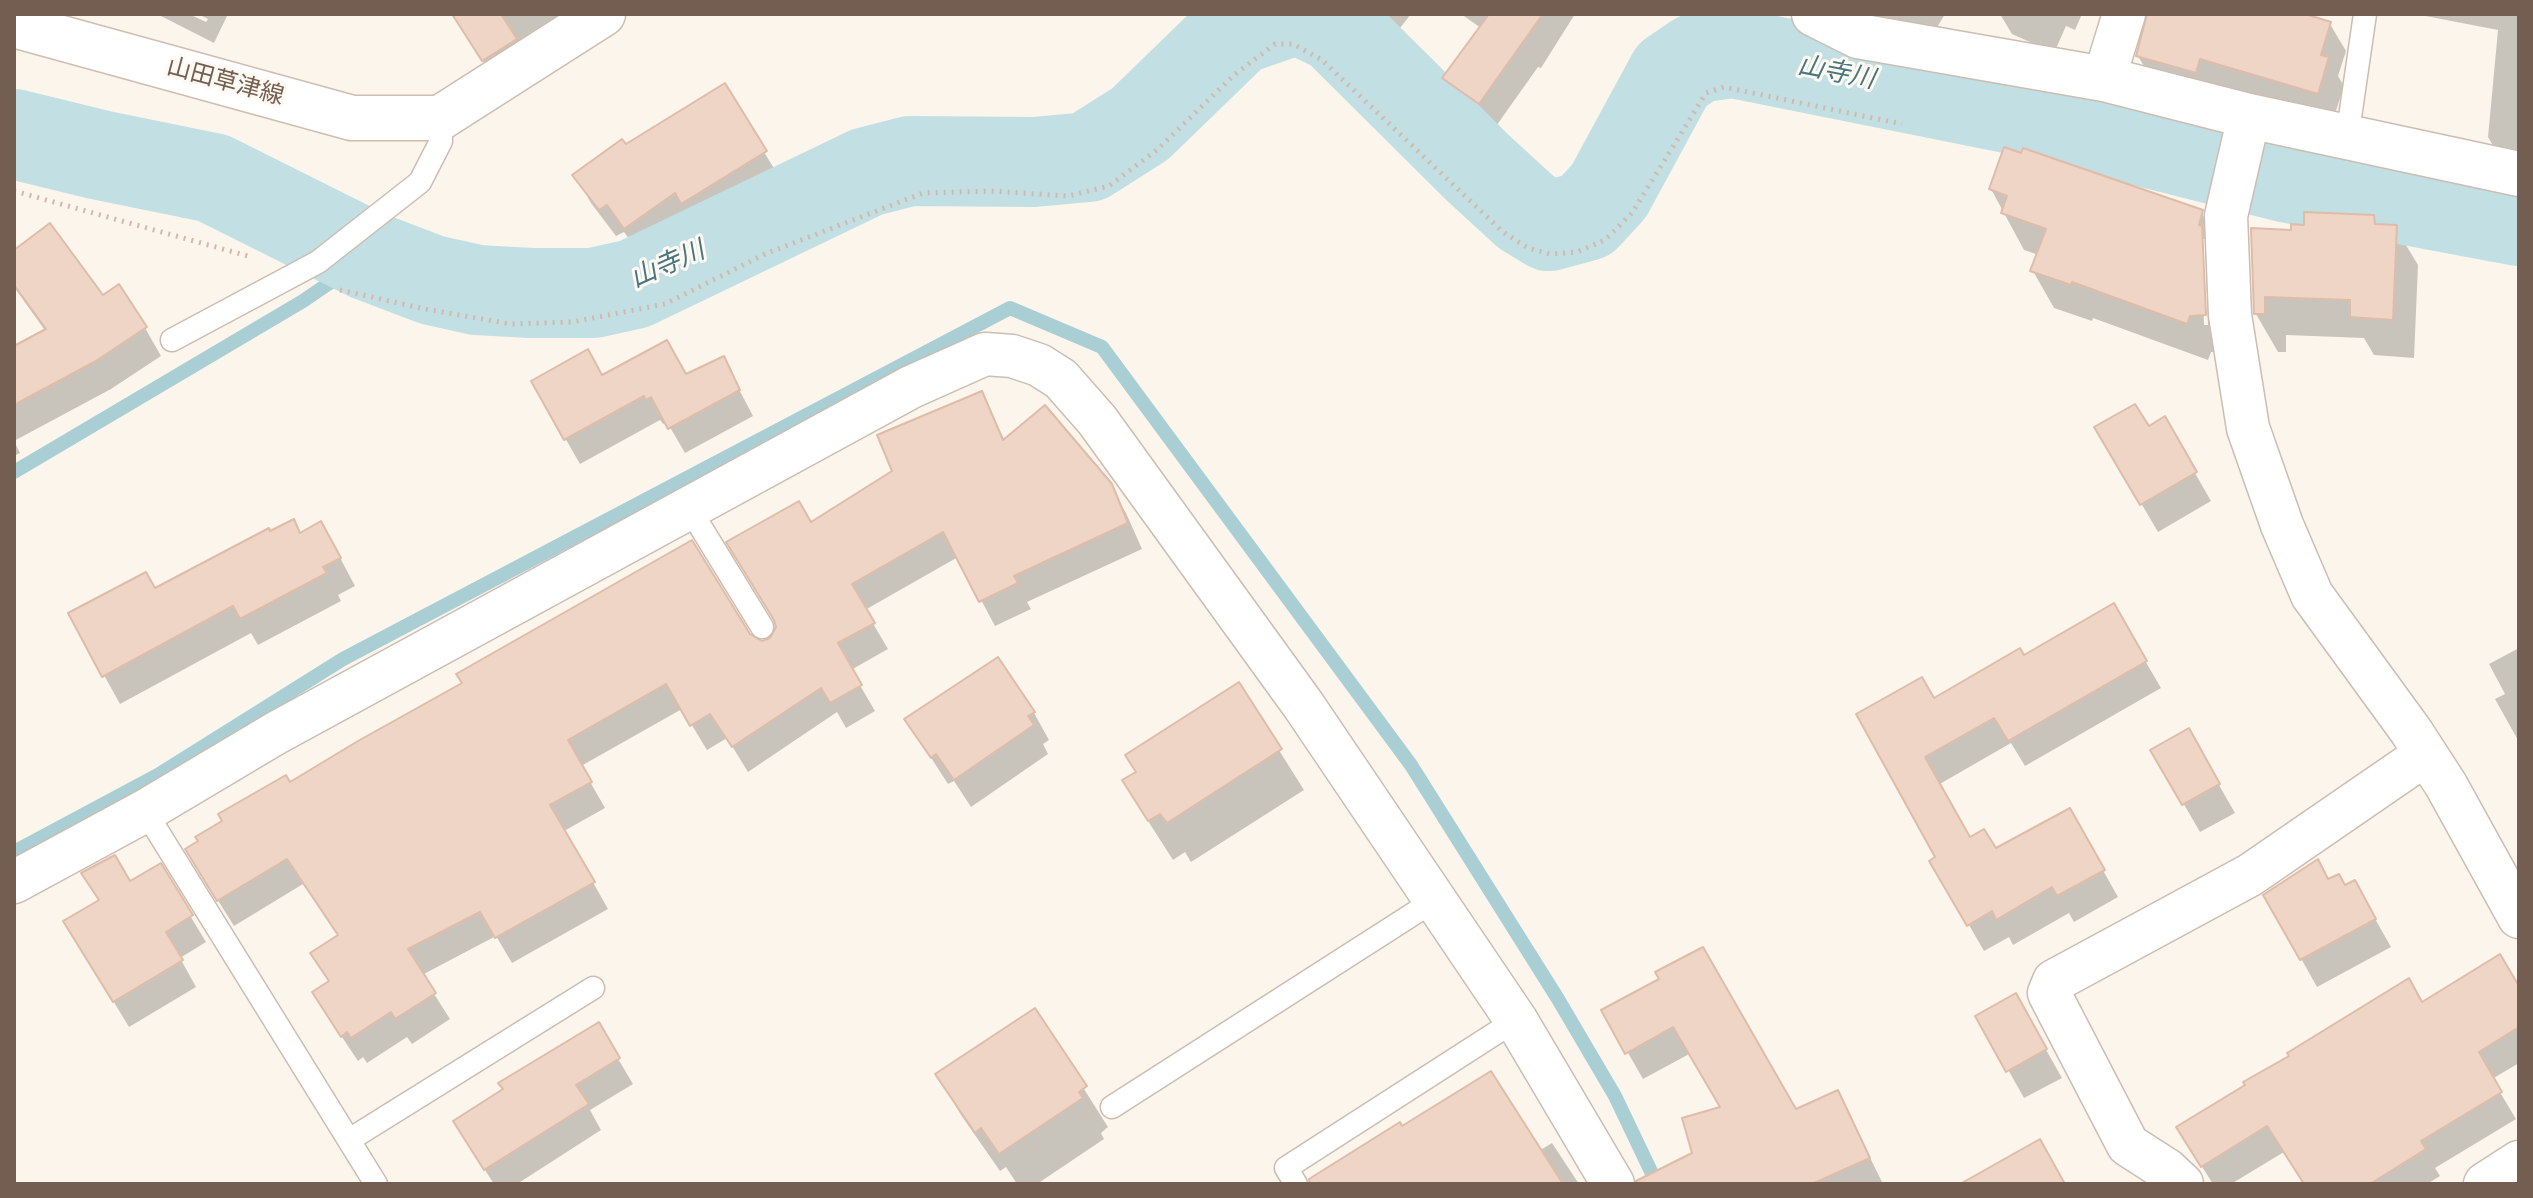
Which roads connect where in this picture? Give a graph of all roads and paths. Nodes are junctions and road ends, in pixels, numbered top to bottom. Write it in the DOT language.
graph roads {
  1 [pos="603,14"];
  2 [pos="1814,14"];
  3 [pos="2124,14"];
  4 [pos="2365,14"];
  5 [pos="14,25"];
  6 [pos="2104,79"];
  7 [pos="2249,116"];
  8 [pos="440,118"];
  9 [pos="1902,124"];
  10 [pos="2347,138"];
  11 [pos="2519,174"];
  12 [pos="14,191"];
  13 [pos="294,275"];
  14 [pos="172,340"];
  15 [pos="689,508"];
  16 [pos="762,627"];
  17 [pos="2426,754"];
  18 [pos="145,811"];
  19 [pos="14,882"];
  20 [pos="1435,900"];
  21 [pos="2519,917"];
  22 [pos="593,988"];
  23 [pos="1516,1020"];
  24 [pos="1112,1107"];
  25 [pos="349,1140"];
  26 [pos="2519,1162"];
  27 [pos="376,1184"];
  28 [pos="1296,1184"];
  29 [pos="1613,1184"];
  30 [pos="2182,1184"];
  31 [pos="2485,1184"];
  1 -- 8 [label="street"];
  2 -- 6 [label="street"];
  3 -- 6 [label="street"];
  4 -- 10 [label="lane"];
  5 -- 8 [label="street, 山田草津線"];
  6 -- 7 [label="street"];
  7 -- 10 [label="street"];
  7 -- 17 [label="street"];
  8 -- 13 [label="lane"];
  9 -- 13 [label="path"];
  10 -- 11 [label="street"];
  12 -- 13 [label="path"];
  13 -- 14 [label="lane"];
  15 -- 16 [label="lane"];
  15 -- 18 [label="street"];
  15 -- 20 [label="street"];
  17 -- 21 [label="street"];
  17 -- 30 [label="street"];
  18 -- 19 [label="street"];
  18 -- 25 [label="lane"];
  20 -- 23 [label="street"];
  20 -- 24 [label="lane"];
  22 -- 25 [label="lane"];
  23 -- 28 [label="lane"];
  23 -- 29 [label="street"];
  25 -- 27 [label="lane"];
  26 -- 31 [label="street"];
}
